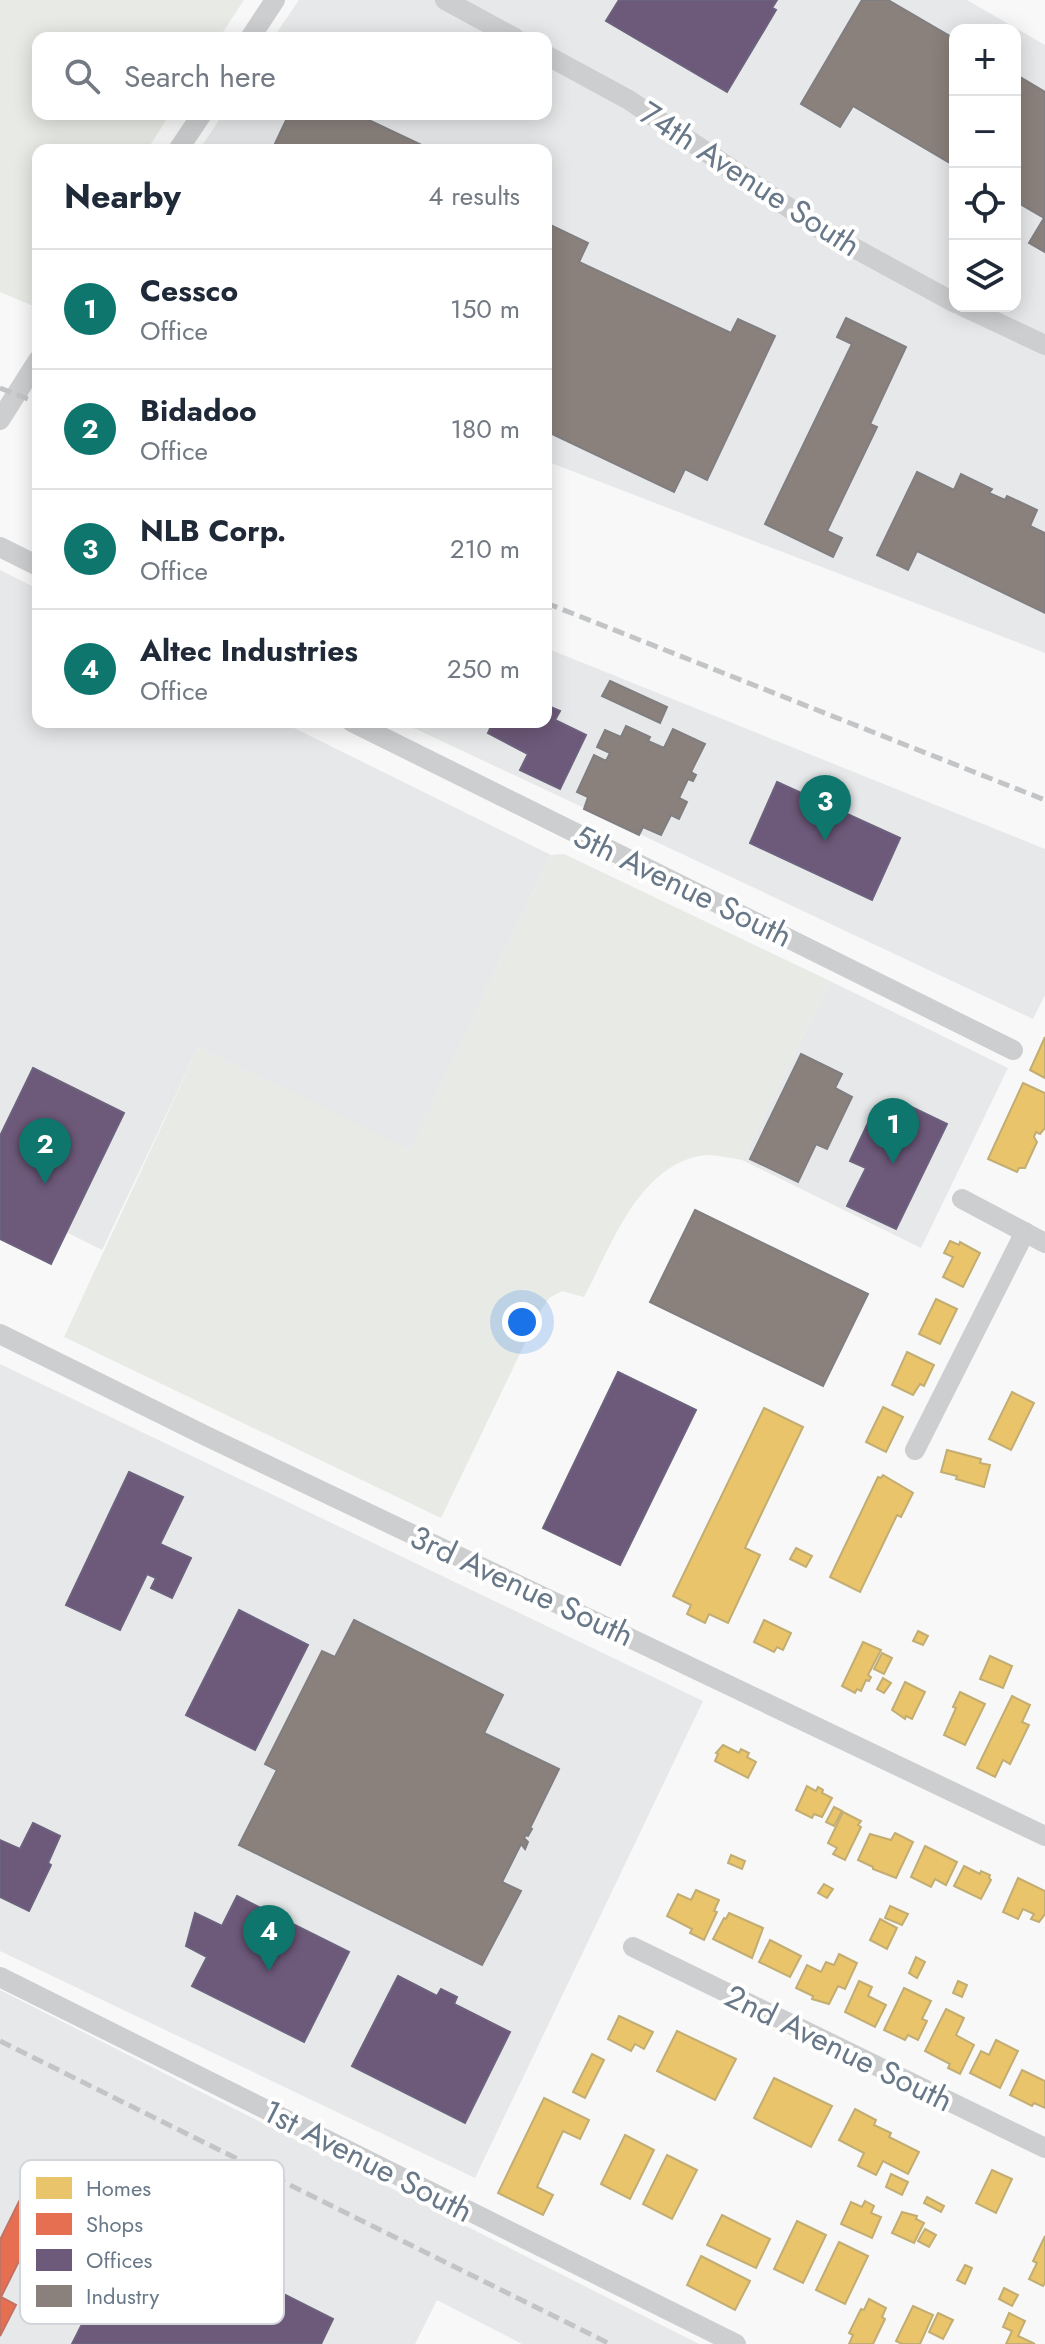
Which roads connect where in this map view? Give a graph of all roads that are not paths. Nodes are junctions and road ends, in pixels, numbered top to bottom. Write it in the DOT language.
graph roads {
  1 [pos="275,0"];
  2 [pos="445,0"];
  3 [pos="254,32"];
  4 [pos="504,32"];
  5 [pos="552,58"];
  6 [pos="198,120"];
  7 [pos="182,144"];
  8 [pos="949,300"];
  9 [pos="975,312"];
  10 [pos="1045,345"];
  11 [pos="32,369"];
  12 [pos="0,420"];
  13 [pos="0,547"];
  14 [pos="32,563"];
  15 [pos="364,728"];
  16 [pos="1013,1050"];
  17 [pos="962,1199"];
  18 [pos="1025,1232"];
  19 [pos="1045,1243"];
  20 [pos="0,1334"];
  21 [pos="915,1450"];
  22 [pos="1045,1836"];
  23 [pos="633,1947"];
  24 [pos="0,1977"];
  25 [pos="1045,2148"];
  26 [pos="736,2344"];
  1 -- 3 [label="street"];
  2 -- 4 [label="street"];
  5 -- 8 [label="street, 74th Avenue South"];
  6 -- 7 [label="street"];
  9 -- 10 [label="street"];
  11 -- 12 [label="street"];
  13 -- 14 [label="street"];
  15 -- 16 [label="street, 5th Avenue South"];
  17 -- 18 [label="street"];
  18 -- 19 [label="street"];
  18 -- 21 [label="street"];
  20 -- 22 [label="street, 3rd Avenue South"];
  23 -- 25 [label="street, 2nd Avenue South"];
  24 -- 26 [label="street, 1st Avenue South"];
}
